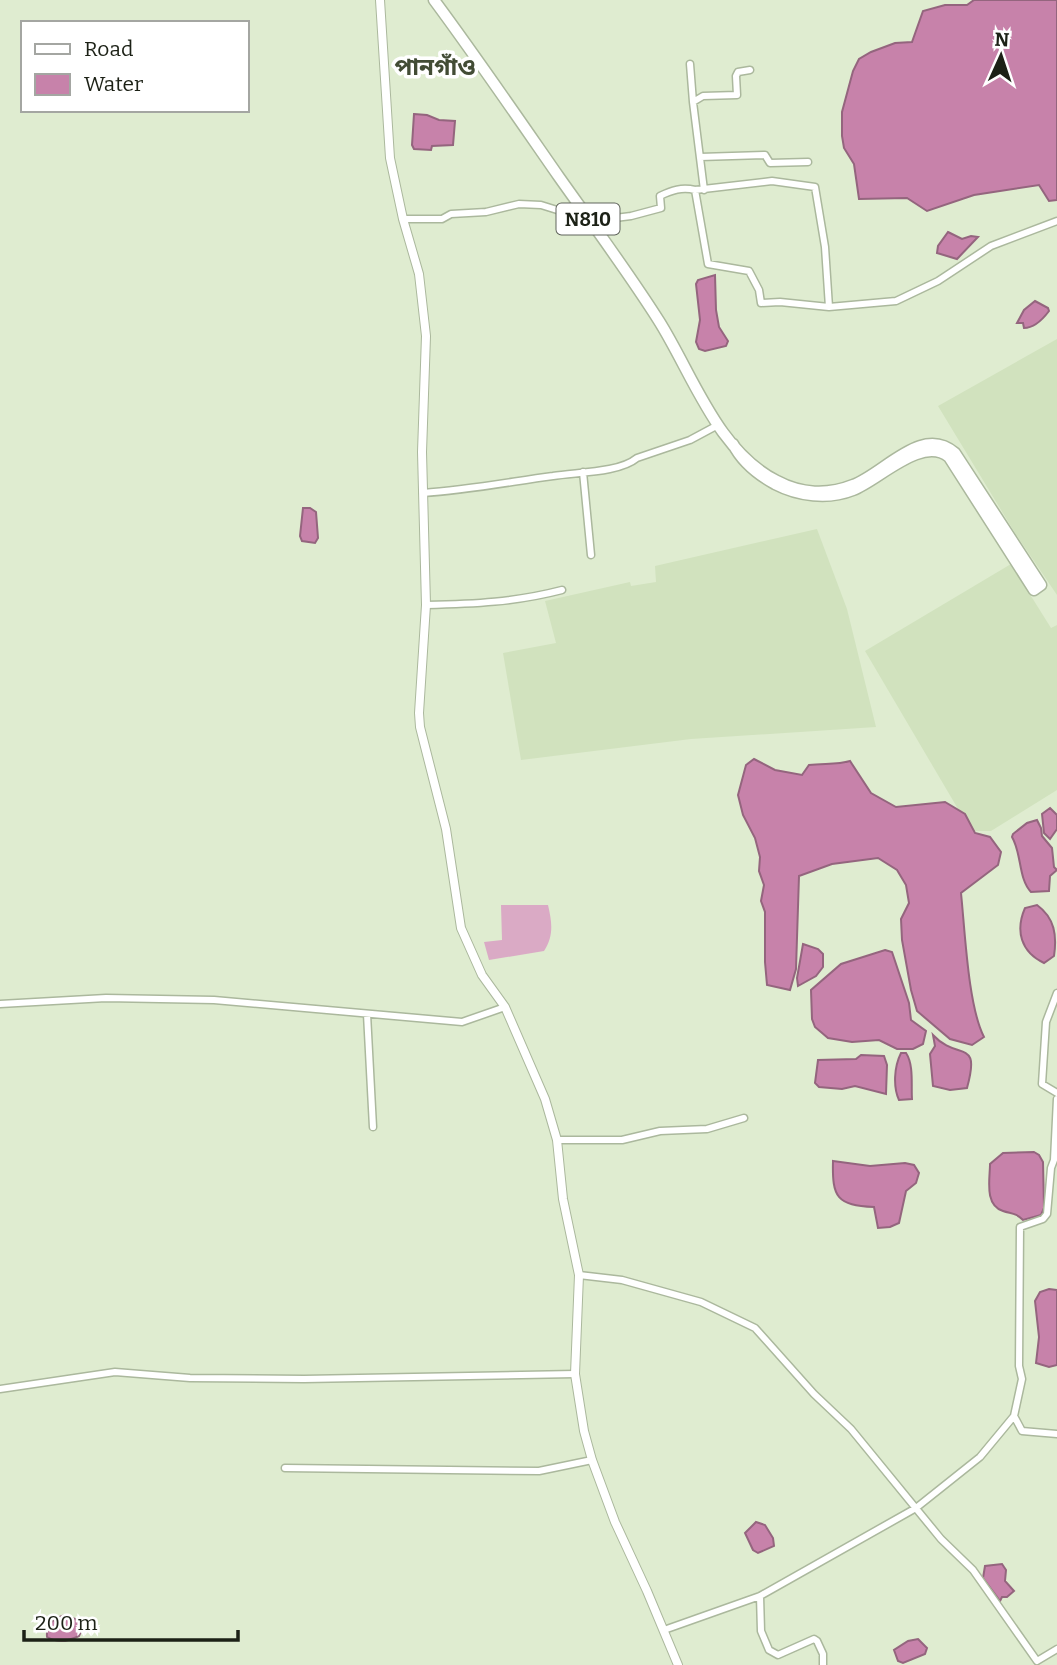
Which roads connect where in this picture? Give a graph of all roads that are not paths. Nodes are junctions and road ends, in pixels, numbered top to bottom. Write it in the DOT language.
graph roads {
  1 [pos="380,0"];
  2 [pos="434,0"];
  3 [pos="690,64"];
  4 [pos="750,70"];
  5 [pos="693,102"];
  6 [pos="700,157"];
  7 [pos="808,162"];
  8 [pos="695,190"];
  9 [pos="704,190"];
  10 [pos="587,216"];
  11 [pos="403,219"];
  12 [pos="1057,221"];
  13 [pos="829,307"];
  14 [pos="718,425"];
  15 [pos="583,472"];
  16 [pos="423,493"];
  17 [pos="829,493"];
  18 [pos="591,555"];
  19 [pos="562,590"];
  20 [pos="426,605"];
  21 [pos="1057,993"];
  22 [pos="0,1004"];
  23 [pos="505,1007"];
  24 [pos="367,1014"];
  25 [pos="1057,1093"];
  26 [pos="1057,1099"];
  27 [pos="744,1118"];
  28 [pos="373,1127"];
  29 [pos="557,1140"];
  30 [pos="579,1275"];
  31 [pos="575,1374"];
  32 [pos="0,1389"];
  33 [pos="1014,1416"];
  34 [pos="1057,1434"];
  35 [pos="592,1460"];
  36 [pos="285,1468"];
  37 [pos="916,1508"];
  38 [pos="761,1596"];
  39 [pos="664,1630"];
  40 [pos="1057,1650"];
  41 [pos="678,1665"];
  42 [pos="823,1665"];
  1 -- 11 [label="street"];
  2 -- 10 [label="highway, N810"];
  3 -- 5 [label="street"];
  4 -- 5 [label="street"];
  5 -- 6 [label="street"];
  6 -- 7 [label="street"];
  6 -- 9 [label="street"];
  8 -- 9 [label="street"];
  8 -- 10 [label="street"];
  8 -- 13 [label="street"];
  9 -- 13 [label="street"];
  10 -- 11 [label="street"];
  10 -- 14 [label="highway, N810"];
  11 -- 16 [label="street"];
  12 -- 13 [label="street"];
  14 -- 15 [label="street"];
  14 -- 17 [label="highway, N810"];
  15 -- 16 [label="street"];
  15 -- 18 [label="street"];
  16 -- 20 [label="street"];
  17 -- 17 [label="highway, N810"];
  19 -- 20 [label="street"];
  20 -- 23 [label="street"];
  21 -- 25 [label="street"];
  22 -- 24 [label="street"];
  23 -- 24 [label="street"];
  23 -- 29 [label="street"];
  24 -- 28 [label="street"];
  26 -- 33 [label="street"];
  27 -- 29 [label="street"];
  29 -- 30 [label="street"];
  30 -- 31 [label="street"];
  30 -- 37 [label="street"];
  31 -- 32 [label="street"];
  31 -- 35 [label="street"];
  33 -- 34 [label="street"];
  33 -- 37 [label="street"];
  35 -- 36 [label="street"];
  35 -- 39 [label="street"];
  37 -- 38 [label="street"];
  37 -- 40 [label="street"];
  38 -- 39 [label="street"];
  38 -- 42 [label="street"];
  39 -- 41 [label="street"];
}
